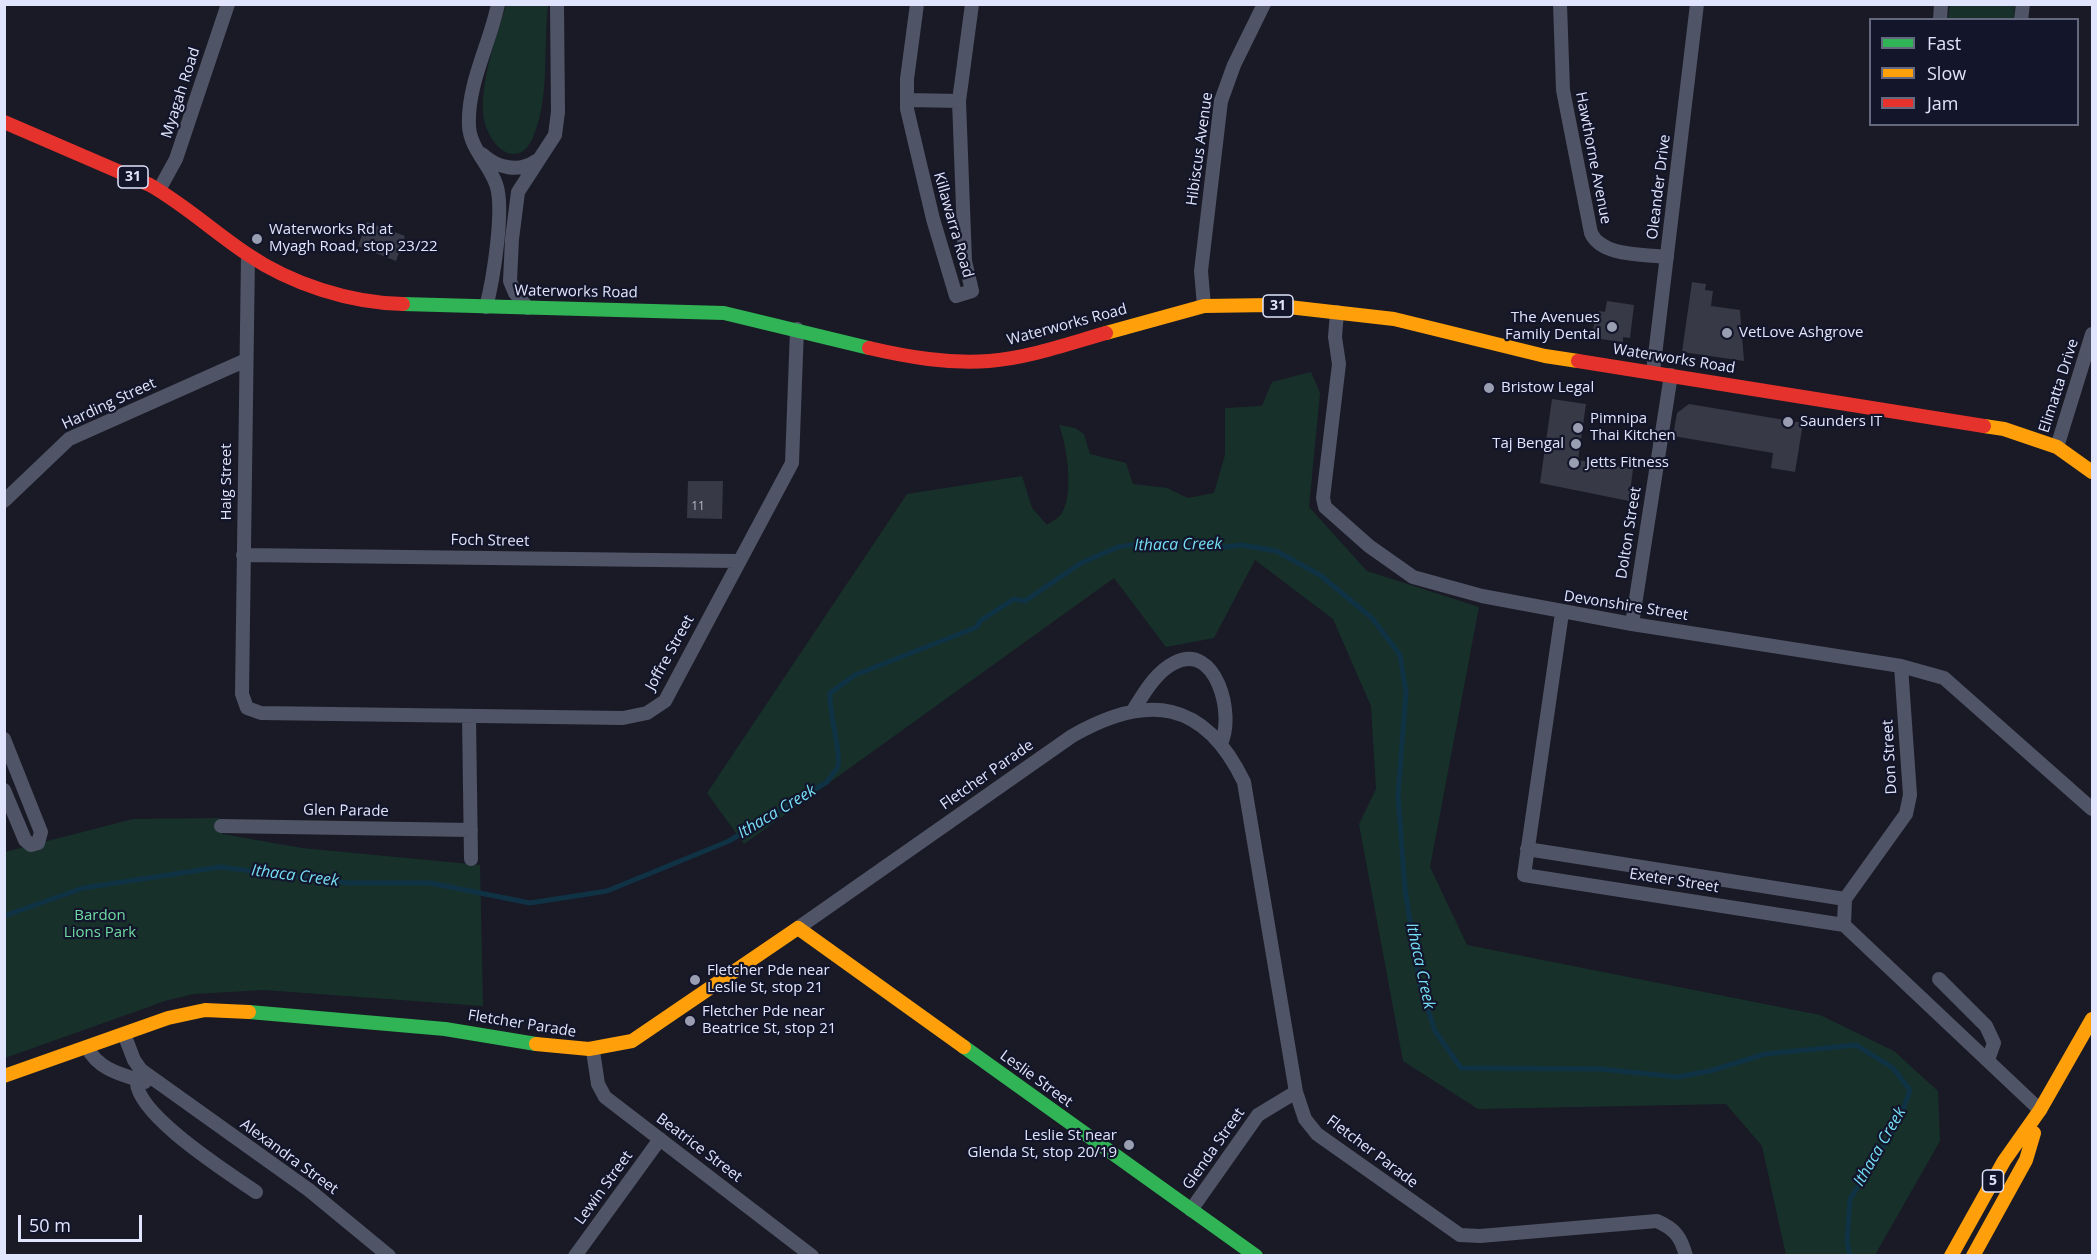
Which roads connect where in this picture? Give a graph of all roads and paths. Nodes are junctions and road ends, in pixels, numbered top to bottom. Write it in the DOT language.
graph roads {
  1 [pos="228,4"];
  2 [pos="498,4"];
  3 [pos="557,4"];
  4 [pos="917,4"];
  5 [pos="972,4"];
  6 [pos="1264,4"];
  7 [pos="1560,4"];
  8 [pos="1697,4"];
  9 [pos="907,100"];
  10 [pos="959,101"];
  11 [pos="4,122"];
  12 [pos="473,141"];
  13 [pos="542,155"];
  14 [pos="159,190"];
  15 [pos="964,231"];
  16 [pos="497,237"];
  17 [pos="512,239"];
  18 [pos="940,247"];
  19 [pos="248,255"];
  20 [pos="1667,257"];
  21 [pos="1204,306"];
  22 [pos="486,307"];
  23 [pos="528,308"];
  24 [pos="1337,312"];
  25 [pos="797,329"];
  26 [pos="2092,334"];
  27 [pos="244,361"];
  28 [pos="1653,372"];
  29 [pos="1671,375"];
  30 [pos="2056,447"];
  31 [pos="2092,472"];
  32 [pos="4,501"];
  33 [pos="243,555"];
  34 [pos="737,561"];
  35 [pos="1562,613"];
  36 [pos="1632,624"];
  37 [pos="1901,666"];
  38 [pos="247,708"];
  39 [pos="1134,709"];
  40 [pos="469,716"];
  41 [pos="4,739"];
  42 [pos="1221,743"];
  43 [pos="4,790"];
  44 [pos="2092,809"];
  45 [pos="221,826"];
  46 [pos="471,830"];
  47 [pos="1527,849"];
  48 [pos="471,859"];
  49 [pos="1845,899"];
  50 [pos="1844,925"];
  51 [pos="798,928"];
  52 [pos="1939,979"];
  53 [pos="2092,1019"];
  54 [pos="124,1034"];
  55 [pos="87,1047"];
  56 [pos="593,1051"];
  57 [pos="1988,1060"];
  58 [pos="4,1076"];
  59 [pos="137,1080"];
  60 [pos="167,1089"];
  61 [pos="1296,1092"];
  62 [pos="2040,1110"];
  63 [pos="660,1139"];
  64 [pos="256,1192"];
  65 [pos="1191,1210"];
  66 [pos="389,1256"];
  67 [pos="575,1256"];
  68 [pos="812,1256"];
  69 [pos="1256,1256"];
  70 [pos="1686,1256"];
  71 [pos="1951,1256"];
  72 [pos="1973,1256"];
  1 -- 14 [label="street, Myagah Road"];
  2 -- 12 [label="street"];
  3 -- 13 [label="street"];
  4 -- 9 [label="street, Killawarra Road"];
  5 -- 10 [label="street, Killawarra Road"];
  6 -- 21 [label="street, Hibiscus Avenue"];
  7 -- 20 [label="street, Hawthorne Avenue"];
  8 -- 20 [label="street, Oleander Drive"];
  9 -- 10 [label="street"];
  9 -- 18 [label="street, Killawarra Road"];
  10 -- 15 [label="street, Killawarra Road"];
  11 -- 14 [label="main road, Waterworks Road / 31"];
  12 -- 13 [label="street"];
  12 -- 16 [label="street"];
  13 -- 17 [label="street"];
  14 -- 19 [label="main road, Waterworks Road / 31"];
  15 -- 18 [label="street"];
  15 -- 18 [label="street, Killawarra Road"];
  16 -- 17 [label="street"];
  16 -- 22 [label="street"];
  17 -- 23 [label="street"];
  19 -- 22 [label="main road, Waterworks Road / 31"];
  19 -- 27 [label="street, Haig Street"];
  20 -- 28 [label="street, Oleander Drive"];
  21 -- 24 [label="main road, Waterworks Road / 31"];
  21 -- 25 [label="main road, Waterworks Road / 31"];
  22 -- 23 [label="main road, Waterworks Road / 31"];
  23 -- 25 [label="main road, Waterworks Road / 31"];
  24 -- 28 [label="main road, Waterworks Road / 31"];
  24 -- 35 [label="street, Devonshire Street"];
  25 -- 34 [label="street, Joffre Street"];
  26 -- 30 [label="street, Elimatta Drive"];
  27 -- 32 [label="street, Harding Street"];
  27 -- 33 [label="street, Haig Street"];
  28 -- 29 [label="main road, Waterworks Road / 31"];
  29 -- 30 [label="main road, Waterworks Road / 31"];
  29 -- 36 [label="street, Dolton Street"];
  30 -- 31 [label="main road, Waterworks Road / 31"];
  33 -- 34 [label="street, Foch Street"];
  33 -- 38 [label="street, Haig Street"];
  34 -- 40 [label="street, Joffre Street"];
  35 -- 36 [label="street, Devonshire Street"];
  35 -- 47 [label="street, Exeter Street"];
  36 -- 37 [label="street, Devonshire Street"];
  37 -- 44 [label="street, Devonshire Street"];
  37 -- 49 [label="street, Don Street"];
  38 -- 40 [label="street, Joffre Street"];
  39 -- 42 [label="street, Fletcher Parade"];
  39 -- 42 [label="street"];
  39 -- 51 [label="street, Fletcher Parade"];
  40 -- 46 [label="street"];
  41 -- 43 [label="street"];
  42 -- 61 [label="street, Fletcher Parade"];
  45 -- 46 [label="street, Glen Parade"];
  46 -- 48 [label="street"];
  47 -- 49 [label="street, Exeter Street"];
  47 -- 50 [label="street, Exeter Street"];
  49 -- 50 [label="street"];
  50 -- 57 [label="street"];
  51 -- 56 [label="main road, Fletcher Parade"];
  51 -- 65 [label="main road, Leslie Street"];
  52 -- 57 [label="street"];
  53 -- 62 [label="main road, 5"];
  54 -- 55 [label="main road, Fletcher Parade"];
  54 -- 56 [label="main road, Fletcher Parade"];
  54 -- 60 [label="street, Alexandra Street"];
  55 -- 58 [label="main road, Fletcher Parade"];
  55 -- 59 [label="street, Alexandra Street"];
  56 -- 63 [label="street, Beatrice Street"];
  57 -- 62 [label="street"];
  59 -- 60 [label="street, Alexandra Street"];
  59 -- 64 [label="street"];
  60 -- 66 [label="street, Alexandra Street"];
  61 -- 65 [label="street, Glenda Street"];
  61 -- 70 [label="street, Fletcher Parade"];
  62 -- 71 [label="main road, 5"];
  62 -- 72 [label="main road, 5"];
  63 -- 67 [label="street, Lewin Street"];
  63 -- 68 [label="street, Beatrice Street"];
  65 -- 69 [label="main road, Leslie Street"];
}
